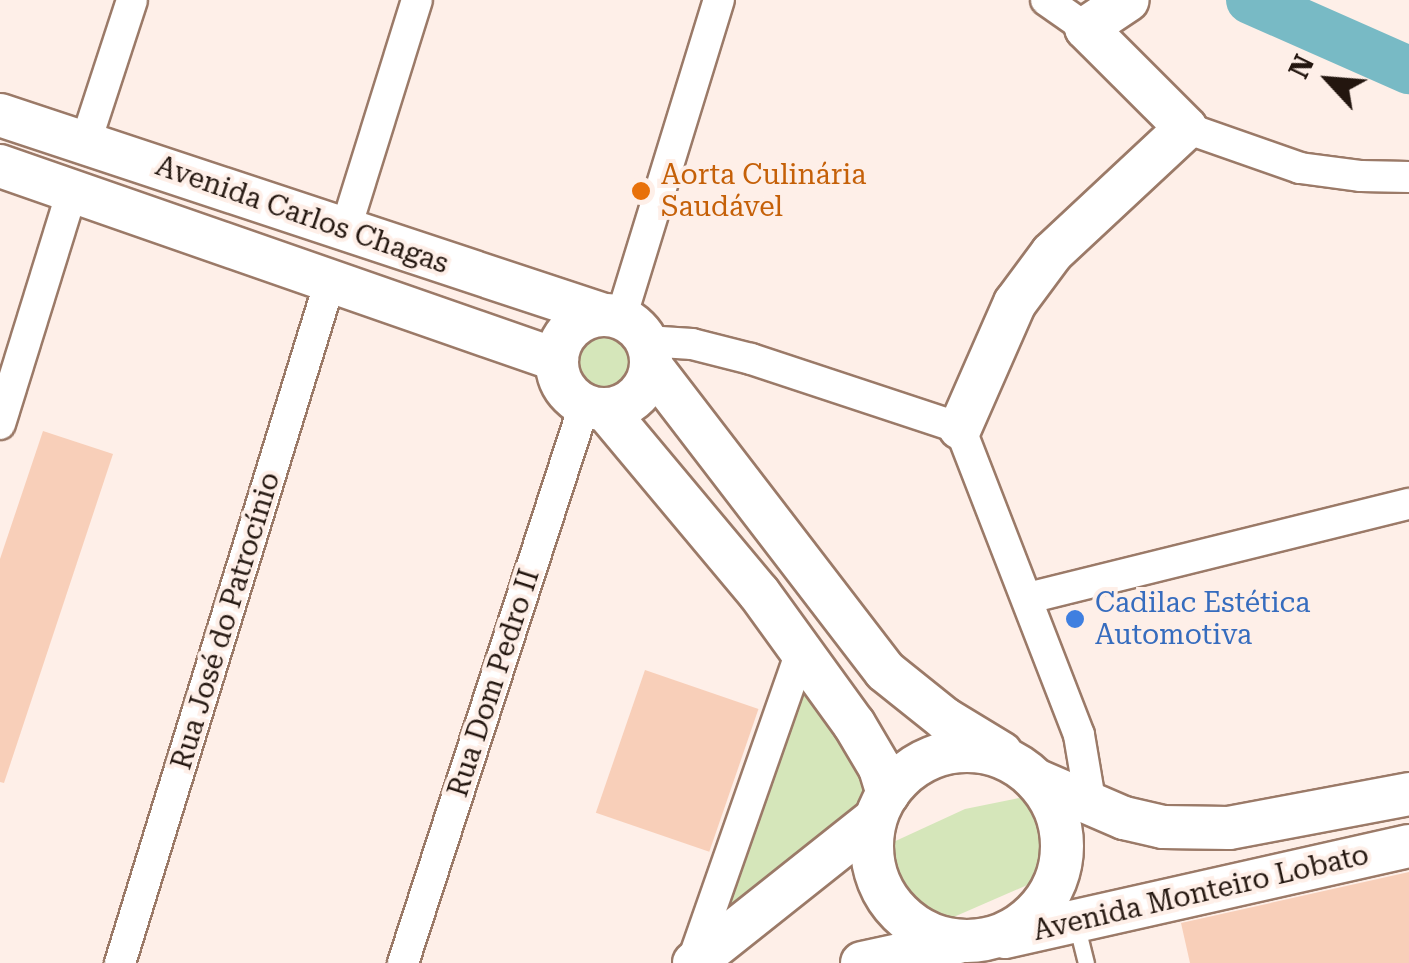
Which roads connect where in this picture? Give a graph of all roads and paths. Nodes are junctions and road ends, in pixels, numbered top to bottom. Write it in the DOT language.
graph roads {
  1 [pos="132,0"];
  2 [pos="418,0"];
  3 [pos="719,0"];
  4 [pos="1046,0"];
  5 [pos="1126,2"];
  6 [pos="1086,28"];
  7 [pos="0,115"];
  8 [pos="1186,128"];
  9 [pos="86,141"];
  10 [pos="0,166"];
  11 [pos="1409,177"];
  12 [pos="72,188"];
  13 [pos="346,231"];
  14 [pos="332,278"];
  15 [pos="631,335"];
  16 [pos="557,360"];
  17 [pos="595,406"];
  18 [pos="0,424"];
  19 [pos="960,428"];
  20 [pos="1409,504"];
  21 [pos="1028,598"];
  22 [pos="800,654"];
  23 [pos="1026,771"];
  24 [pos="1409,794"];
  25 [pos="1090,800"];
  26 [pos="882,806"];
  27 [pos="1409,846"];
  28 [pos="986,943"];
  29 [pos="1081,943"];
  30 [pos="120,963"];
  31 [pos="403,963"];
  32 [pos="693,963"];
  33 [pos="862,963"];
  1 -- 9 [label="street"];
  2 -- 13 [label="street"];
  3 -- 15 [label="street"];
  4 -- 6 [label="street"];
  5 -- 6 [label="main road"];
  6 -- 8 [label="main road"];
  7 -- 9 [label="main road, Avenida Carlos Chagas"];
  8 -- 11 [label="street"];
  8 -- 19 [label="main road"];
  9 -- 13 [label="main road, Avenida Carlos Chagas"];
  10 -- 12 [label="main road, Avenida Carlos Chagas"];
  12 -- 14 [label="main road, Avenida Carlos Chagas"];
  12 -- 18 [label="street"];
  13 -- 15 [label="main road, Avenida Carlos Chagas"];
  14 -- 16 [label="main road, Avenida Carlos Chagas"];
  14 -- 30 [label="street, Rua José do Patrocínio"];
  15 -- 16 [label="main road"];
  15 -- 17 [label="main road"];
  15 -- 19 [label="street"];
  15 -- 23 [label="main road"];
  16 -- 17 [label="main road"];
  17 -- 22 [label="main road"];
  17 -- 31 [label="street, Rua Dom Pedro II"];
  19 -- 21 [label="street"];
  20 -- 21 [label="street"];
  21 -- 25 [label="street"];
  22 -- 26 [label="main road"];
  22 -- 32 [label="street"];
  23 -- 25 [label="main road, Avenida Monteiro Lobato"];
  23 -- 26 [label="main road"];
  23 -- 28 [label="main road"];
  24 -- 25 [label="main road, Avenida Monteiro Lobato"];
  26 -- 28 [label="main road"];
  26 -- 32 [label="main road"];
  27 -- 29 [label="main road, Avenida Monteiro Lobato"];
  28 -- 29 [label="main road, Avenida Monteiro Lobato"];
  28 -- 33 [label="main road, Avenida Monteiro Lobato"];
}
